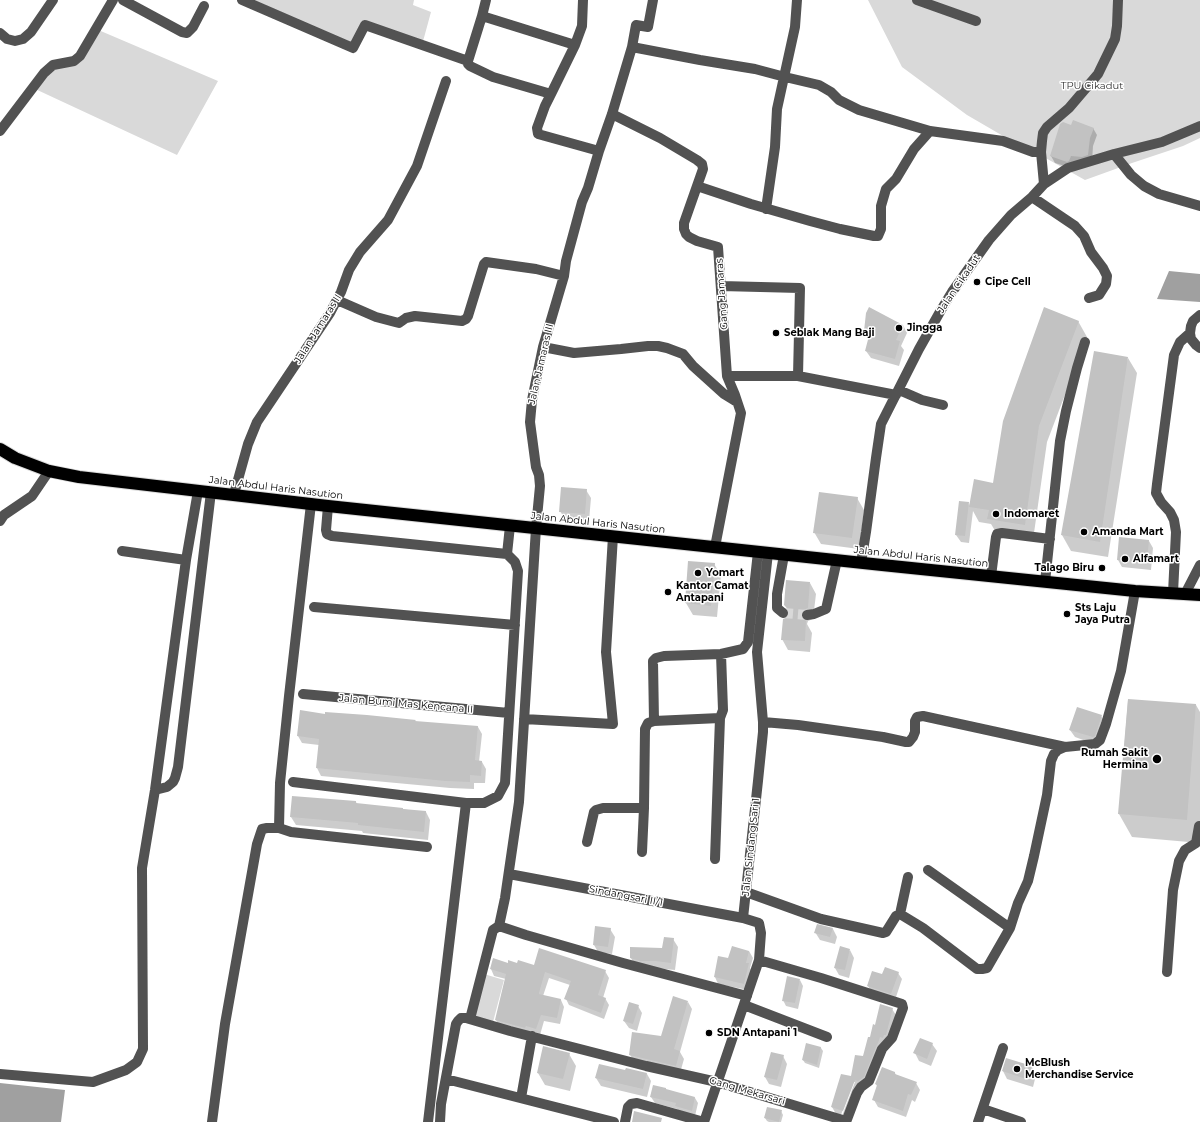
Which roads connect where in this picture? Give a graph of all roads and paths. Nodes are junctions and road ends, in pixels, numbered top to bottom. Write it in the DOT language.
graph roads {
  1 [pos="53,0"];
  2 [pos="113,0"];
  3 [pos="123,0"];
  4 [pos="242,0"];
  5 [pos="486,0"];
  6 [pos="583,0"];
  7 [pos="652,0"];
  8 [pos="797,0"];
  9 [pos="917,0"];
  10 [pos="945,0"];
  11 [pos="1118,0"];
  12 [pos="204,6"];
  13 [pos="948,11"];
  14 [pos="482,16"];
  15 [pos="976,21"];
  16 [pos="0,33"];
  17 [pos="575,45"];
  18 [pos="632,46"];
  19 [pos="468,61"];
  20 [pos="785,77"];
  21 [pos="446,81"];
  22 [pos="551,94"];
  23 [pos="612,114"];
  24 [pos="1200,126"];
  25 [pos="1,128"];
  26 [pos="930,131"];
  27 [pos="599,151"];
  28 [pos="1041,152"];
  29 [pos="1114,154"];
  30 [pos="1044,184"];
  31 [pos="697,186"];
  32 [pos="1032,197"];
  33 [pos="1200,206"];
  34 [pos="766,209"];
  35 [pos="564,276"];
  36 [pos="721,286"];
  37 [pos="1089,298"];
  38 [pos="337,300"];
  39 [pos="1200,315"];
  40 [pos="1190,333"];
  41 [pos="1085,342"];
  42 [pos="544,348"];
  43 [pos="1200,348"];
  44 [pos="727,376"];
  45 [pos="798,376"];
  46 [pos="897,392"];
  47 [pos="737,402"];
  48 [pos="943,405"];
  49 [pos="0,449"];
  50 [pos="48,471"];
  51 [pos="198,490"];
  52 [pos="210,492"];
  53 [pos="234,494"];
  54 [pos="311,504"];
  55 [pos="328,506"];
  56 [pos="0,521"];
  57 [pos="510,526"];
  58 [pos="536,528"];
  59 [pos="613,536"];
  60 [pos="1050,539"];
  61 [pos="715,547"];
  62 [pos="122,551"];
  63 [pos="763,552"];
  64 [pos="507,554"];
  65 [pos="784,555"];
  66 [pos="186,560"];
  67 [pos="837,560"];
  68 [pos="861,563"];
  69 [pos="1200,565"];
  70 [pos="991,576"];
  71 [pos="1045,582"];
  72 [pos="1135,591"];
  73 [pos="1173,593"];
  74 [pos="1192,594"];
  75 [pos="314,607"];
  76 [pos="783,613"];
  77 [pos="807,615"];
  78 [pos="515,626"];
  79 [pos="721,654"];
  80 [pos="303,694"];
  81 [pos="509,713"];
  82 [pos="720,718"];
  83 [pos="524,719"];
  84 [pos="654,721"];
  85 [pos="764,722"];
  86 [pos="1065,747"];
  87 [pos="293,782"];
  88 [pos="155,790"];
  89 [pos="466,803"];
  90 [pos="644,808"];
  91 [pos="1199,826"];
  92 [pos="279,828"];
  93 [pos="587,842"];
  94 [pos="1198,844"];
  95 [pos="427,846"];
  96 [pos="642,852"];
  97 [pos="715,859"];
  98 [pos="928,870"];
  99 [pos="509,874"];
  100 [pos="908,877"];
  101 [pos="746,892"];
  102 [pos="900,914"];
  103 [pos="743,918"];
  104 [pos="499,926"];
  105 [pos="1010,928"];
  106 [pos="759,960"];
  107 [pos="1167,972"];
  108 [pos="745,1000"];
  109 [pos="470,1019"];
  110 [pos="532,1036"];
  111 [pos="827,1037"];
  112 [pos="1003,1048"];
  113 [pos="0,1074"];
  114 [pos="446,1079"];
  115 [pos="717,1082"];
  116 [pos="521,1098"];
  117 [pos="983,1109"];
  118 [pos="212,1122"];
  119 [pos="428,1122"];
  120 [pos="440,1122"];
  121 [pos="614,1122"];
  122 [pos="625,1122"];
  123 [pos="704,1122"];
  124 [pos="846,1122"];
  125 [pos="978,1122"];
  126 [pos="1021,1122"];
  1 -- 16 [label="street"];
  2 -- 25 [label="street"];
  3 -- 12 [label="street"];
  4 -- 19 [label="street"];
  5 -- 14 [label="street"];
  6 -- 17 [label="street"];
  7 -- 18 [label="street"];
  8 -- 20 [label="street"];
  9 -- 13 [label="street"];
  10 -- 13 [label="street"];
  11 -- 28 [label="street"];
  13 -- 15 [label="street"];
  14 -- 17 [label="street"];
  14 -- 19 [label="street"];
  17 -- 22 [label="street"];
  18 -- 20 [label="street"];
  18 -- 23 [label="street"];
  19 -- 22 [label="street"];
  20 -- 26 [label="street"];
  20 -- 34 [label="street"];
  21 -- 38 [label="street, Jalan Jamaras II"];
  22 -- 27 [label="street"];
  23 -- 27 [label="street"];
  23 -- 31 [label="street, Gang Jamaras"];
  24 -- 29 [label="street, Jalan Cikadut"];
  26 -- 28 [label="street"];
  26 -- 34 [label="street"];
  27 -- 35 [label="street, Jalan Jamaras III"];
  28 -- 30 [label="street"];
  29 -- 30 [label="street, Jalan Cikadut"];
  29 -- 33 [label="street"];
  30 -- 32 [label="street, Jalan Cikadut"];
  31 -- 34 [label="street"];
  31 -- 36 [label="street, Gang Jamaras"];
  32 -- 37 [label="street"];
  32 -- 46 [label="street, Jalan Cikadut"];
  35 -- 38 [label="street"];
  35 -- 42 [label="street, Jalan Jamaras III"];
  36 -- 44 [label="street, Gang Jamaras"];
  36 -- 45 [label="street"];
  38 -- 53 [label="street, Jalan Jamaras II"];
  39 -- 40 [label="street"];
  40 -- 43 [label="street"];
  40 -- 73 [label="street"];
  41 -- 60 [label="street"];
  42 -- 47 [label="street"];
  42 -- 58 [label="street, Jalan Jamaras III"];
  44 -- 45 [label="street"];
  44 -- 47 [label="street, Gang Jamaras"];
  45 -- 46 [label="street"];
  46 -- 48 [label="street"];
  46 -- 68 [label="street, Jalan Cikadut"];
  47 -- 61 [label="street, Gang Jamaras"];
  49 -- 50 [label="highway, Jalan Abdul Haris Nasution"];
  50 -- 51 [label="highway, Jalan Abdul Haris Nasution"];
  50 -- 56 [label="street"];
  51 -- 52 [label="highway, Jalan Abdul Haris Nasution"];
  51 -- 66 [label="street"];
  52 -- 53 [label="highway, Jalan Abdul Haris Nasution"];
  52 -- 88 [label="street"];
  53 -- 54 [label="highway, Jalan Abdul Haris Nasution"];
  54 -- 55 [label="highway, Jalan Abdul Haris Nasution"];
  54 -- 92 [label="street"];
  55 -- 57 [label="highway, Jalan Abdul Haris Nasution"];
  55 -- 64 [label="street"];
  57 -- 58 [label="highway, Jalan Abdul Haris Nasution"];
  57 -- 64 [label="street"];
  58 -- 59 [label="highway, Jalan Abdul Haris Nasution"];
  58 -- 83 [label="street, Jalan Jamaras III"];
  59 -- 61 [label="highway, Jalan Abdul Haris Nasution"];
  59 -- 83 [label="street"];
  60 -- 70 [label="street"];
  60 -- 71 [label="street"];
  61 -- 63 [label="highway, Jalan Abdul Haris Nasution"];
  62 -- 66 [label="street"];
  63 -- 65 [label="highway, Jalan Abdul Haris Nasution"];
  63 -- 79 [label="street"];
  63 -- 85 [label="street, Jalan Sindang Sari 1"];
  64 -- 78 [label="street"];
  65 -- 67 [label="highway, Jalan Abdul Haris Nasution"];
  65 -- 76 [label="street"];
  66 -- 88 [label="street"];
  67 -- 68 [label="highway, Jalan Abdul Haris Nasution"];
  67 -- 77 [label="street"];
  68 -- 70 [label="highway, Jalan Abdul Haris Nasution"];
  69 -- 74 [label="street"];
  70 -- 71 [label="highway, Jalan Abdul Haris Nasution"];
  71 -- 72 [label="highway, Jalan Abdul Haris Nasution"];
  72 -- 73 [label="highway, Jalan Abdul Haris Nasution"];
  72 -- 86 [label="street"];
  73 -- 74 [label="highway, Jalan Abdul Haris Nasution"];
  75 -- 78 [label="street"];
  78 -- 81 [label="street"];
  79 -- 82 [label="street"];
  79 -- 84 [label="street"];
  80 -- 81 [label="street, Jalan Bumi Mas Kencana II"];
  81 -- 89 [label="street"];
  82 -- 84 [label="street"];
  82 -- 97 [label="street"];
  83 -- 99 [label="street, Jalan Jamaras III"];
  84 -- 90 [label="street"];
  85 -- 86 [label="street"];
  85 -- 101 [label="street, Jalan Sindang Sari 1"];
  86 -- 105 [label="street"];
  87 -- 89 [label="street"];
  88 -- 113 [label="street"];
  89 -- 119 [label="street"];
  90 -- 93 [label="street"];
  90 -- 96 [label="street"];
  91 -- 94 [label="street"];
  92 -- 95 [label="street"];
  92 -- 118 [label="street"];
  94 -- 107 [label="street"];
  98 -- 105 [label="street"];
  99 -- 103 [label="street, Sindangsari II/1"];
  99 -- 104 [label="street, Jalan Jamaras III"];
  100 -- 102 [label="street"];
  101 -- 102 [label="street"];
  101 -- 103 [label="street, Jalan Sindang Sari 1"];
  102 -- 105 [label="street"];
  103 -- 106 [label="street"];
  104 -- 108 [label="street"];
  104 -- 109 [label="street, Jalan Jamaras III"];
  106 -- 108 [label="street"];
  106 -- 124 [label="street"];
  108 -- 111 [label="street"];
  108 -- 115 [label="street"];
  109 -- 110 [label="street, Gang Mekarsari"];
  109 -- 114 [label="street"];
  110 -- 115 [label="street, Gang Mekarsari"];
  110 -- 116 [label="street"];
  112 -- 117 [label="street"];
  114 -- 116 [label="street"];
  114 -- 120 [label="street"];
  115 -- 123 [label="street"];
  115 -- 124 [label="street, Gang Mekarsari"];
  116 -- 121 [label="street"];
  117 -- 125 [label="street"];
  117 -- 126 [label="street"];
  122 -- 123 [label="street"];
}
